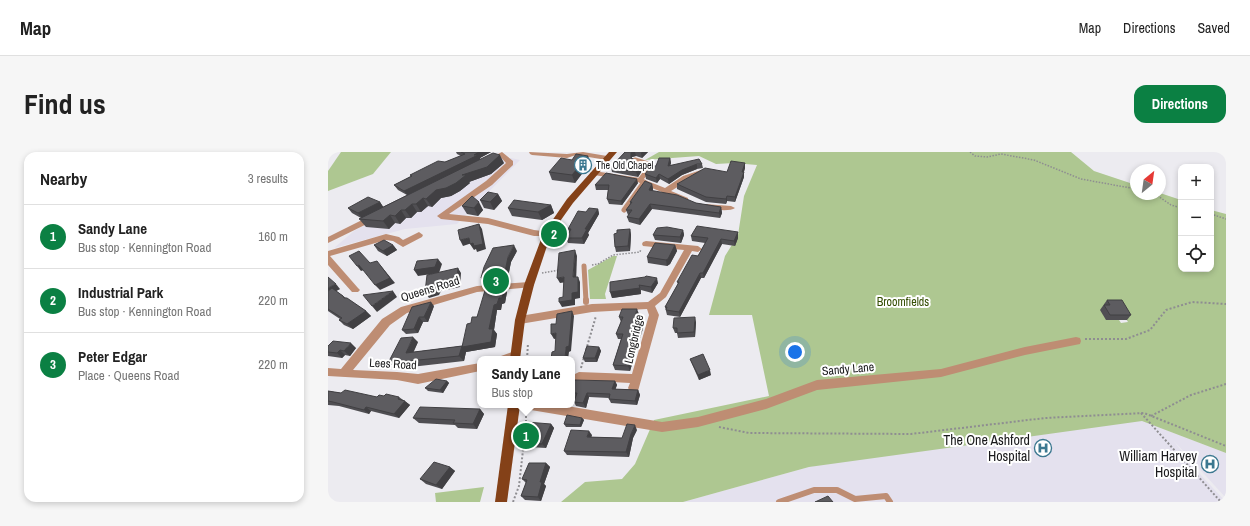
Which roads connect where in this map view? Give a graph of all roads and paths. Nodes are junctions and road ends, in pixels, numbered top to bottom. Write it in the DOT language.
graph roads {
  1 [pos="970,152"];
  2 [pos="532,153"];
  3 [pos="502,154"];
  4 [pos="610,155"];
  5 [pos="635,160"];
  6 [pos="701,172"];
  7 [pos="594,173"];
  8 [pos="642,181"];
  9 [pos="1130,188"];
  10 [pos="666,191"];
  11 [pos="723,199"];
  12 [pos="1164,200"];
  13 [pos="1178,207"];
  14 [pos="721,208"];
  15 [pos="731,208"];
  16 [pos="624,210"];
  17 [pos="383,213"];
  18 [pos="1214,215"];
  19 [pos="1226,219"];
  20 [pos="328,229"];
  21 [pos="547,234"];
  22 [pos="337,235"];
  23 [pos="419,235"];
  24 [pos="328,240"];
  25 [pos="645,243"];
  26 [pos="328,254"];
  27 [pos="328,260"];
  28 [pos="584,266"];
  29 [pos="541,267"];
  30 [pos="562,270"];
  31 [pos="529,285"];
  32 [pos="355,290"];
  33 [pos="1226,304"];
  34 [pos="650,305"];
  35 [pos="588,309"];
  36 [pos="520,320"];
  37 [pos="1076,340"];
  38 [pos="512,356"];
  39 [pos="477,368"];
  40 [pos="328,372"];
  41 [pos="343,374"];
  42 [pos="576,377"];
  43 [pos="1226,384"];
  44 [pos="514,408"];
  45 [pos="527,408"];
  46 [pos="548,408"];
  47 [pos="1141,414"];
  48 [pos="1151,416"];
  49 [pos="698,422"];
  50 [pos="1226,446"];
  51 [pos="501,502"];
  52 [pos="513,502"];
  53 [pos="778,502"];
  54 [pos="890,502"];
  55 [pos="1221,502"];
  1 -- 9 [label="path"];
  2 -- 4 [label="street"];
  3 -- 21 [label="street"];
  4 -- 7 [label="main road"];
  5 -- 8 [label="lane"];
  6 -- 10 [label="street"];
  7 -- 8 [label="street"];
  7 -- 21 [label="main road"];
  8 -- 10 [label="street"];
  8 -- 16 [label="lane"];
  10 -- 14 [label="street"];
  11 -- 14 [label="street"];
  12 -- 13 [label="path"];
  14 -- 15 [label="street"];
  17 -- 22 [label="street"];
  18 -- 19 [label="path"];
  20 -- 22 [label="street"];
  21 -- 31 [label="main road"];
  22 -- 24 [label="street"];
  23 -- 26 [label="street"];
  25 -- 28 [label="path"];
  25 -- 34 [label="street, Longbridge"];
  27 -- 32 [label="street"];
  28 -- 35 [label="lane"];
  29 -- 30 [label="path"];
  31 -- 36 [label="main road"];
  31 -- 41 [label="street, Queens Road"];
  33 -- 37 [label="path"];
  34 -- 35 [label="street, Longbridge"];
  34 -- 42 [label="street, Longbridge"];
  35 -- 36 [label="street, Longbridge"];
  35 -- 42 [label="path"];
  36 -- 38 [label="main road"];
  37 -- 49 [label="street, Sandy Lane"];
  39 -- 41 [label="street, Lees Road"];
  40 -- 41 [label="street, Lees Road"];
  43 -- 48 [label="path"];
  44 -- 51 [label="main road"];
  45 -- 52 [label="path"];
  46 -- 49 [label="street, Sandy Lane"];
  47 -- 48 [label="path"];
  47 -- 49 [label="path"];
  47 -- 55 [label="path"];
  48 -- 50 [label="path"];
  53 -- 54 [label="lane"];
}
